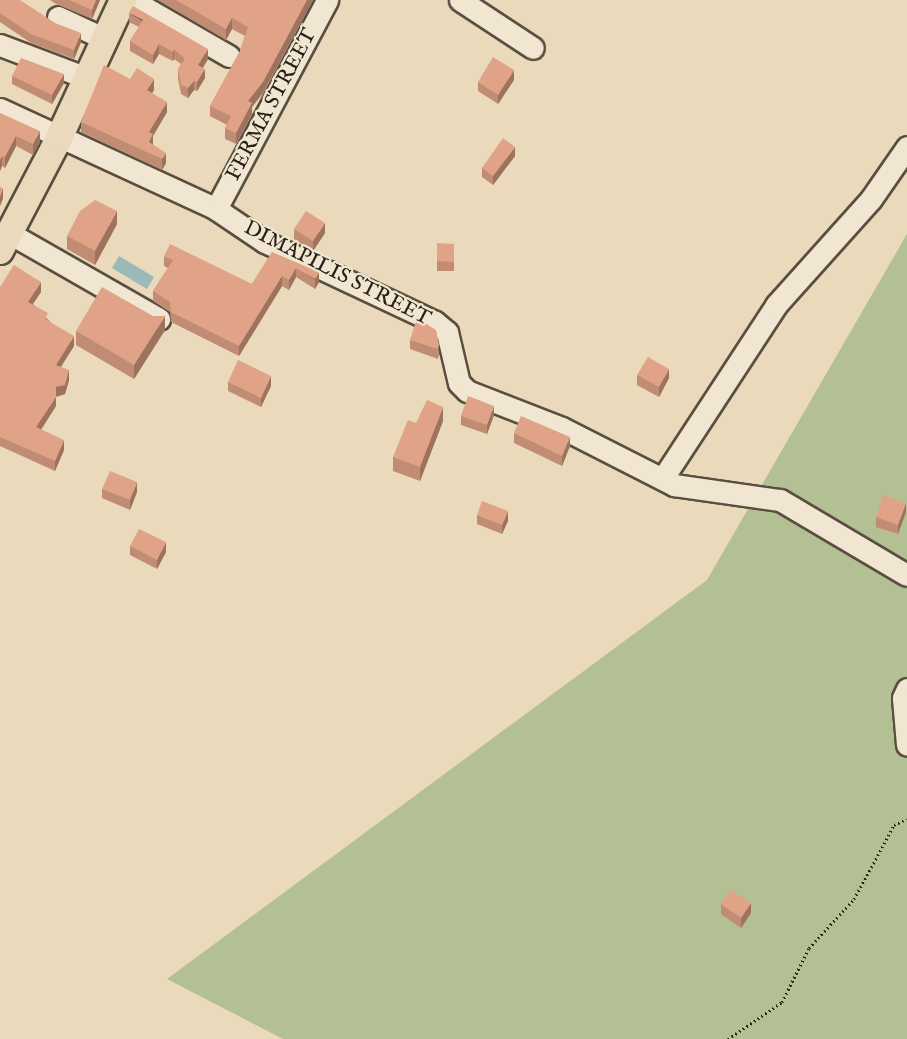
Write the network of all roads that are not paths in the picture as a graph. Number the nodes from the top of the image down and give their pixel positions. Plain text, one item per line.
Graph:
1 (123, 0) edge
2 (132, 0) edge
3 (327, 0) edge
4 (460, 0) edge
5 (58, 17) dead end
6 (105, 39) junction
7 (0, 45) edge
8 (533, 48) dead end
9 (229, 56) dead end
10 (87, 78) junction
11 (0, 109) edge
12 (59, 138) junction
13 (907, 147) edge
14 (216, 209) junction
15 (8, 236) edge
16 (55, 245) dead end
17 (159, 319) edge
18 (663, 478) junction
19 (907, 575) edge
20 (907, 689) edge
21 (907, 745) edge

1 - 6 main road
2 - 9 street
3 - 14 street, FERMA STREET
4 - 8 street
5 - 6 street
6 - 10 main road
7 - 10 street
10 - 12 main road
11 - 12 street, DIMAPILIS STREET
12 - 14 street, DIMAPILIS STREET
12 - 15 main road
13 - 18 street
14 - 18 street, DIMAPILIS STREET
15 - 16 street
15 - 17 street
18 - 19 street, DIMAPILIS STREET
20 - 21 street

